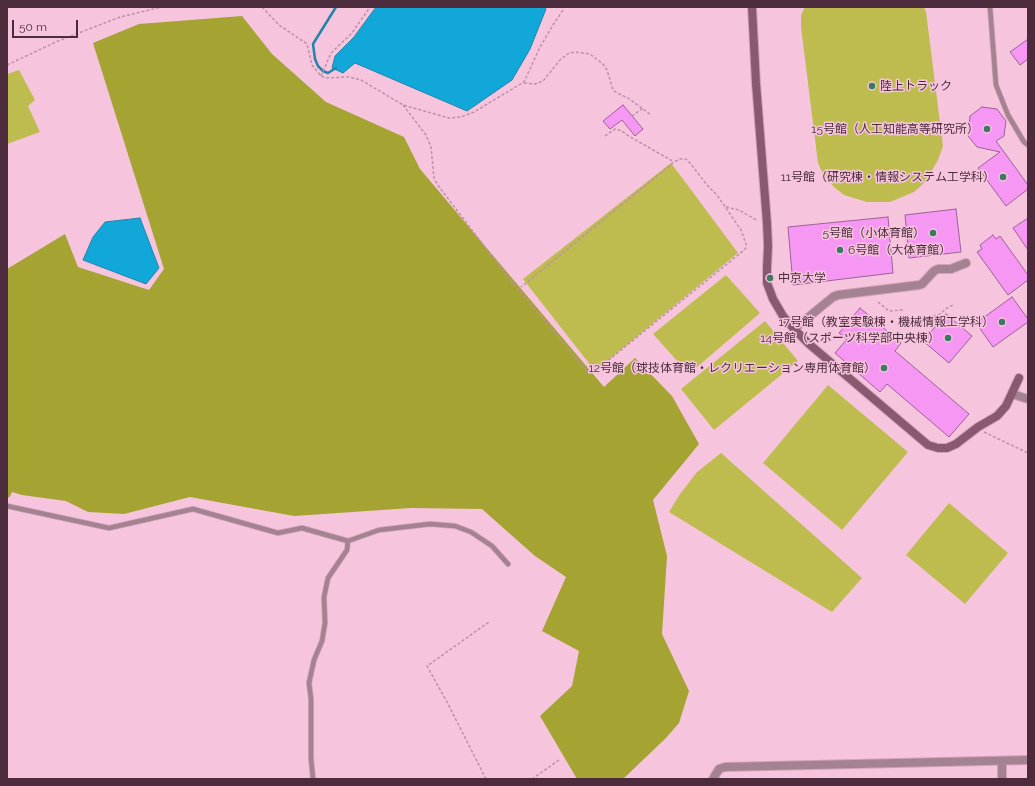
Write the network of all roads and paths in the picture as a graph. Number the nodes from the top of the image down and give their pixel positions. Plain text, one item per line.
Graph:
1 (162, 7) edge
2 (262, 7) edge
3 (370, 7) edge
4 (563, 7) edge
5 (752, 7) edge
6 (990, 7) edge
7 (7, 65) edge
8 (321, 76) junction
9 (523, 83) junction
10 (403, 105) junction
11 (643, 108) junction
12 (651, 115) dead end
13 (632, 116) dead end
14 (605, 136) dead end
15 (1028, 145) edge
16 (674, 162) junction
17 (726, 207) junction
18 (767, 223) junction
19 (966, 263) dead end
20 (521, 287) dead end
21 (878, 302) dead end
22 (953, 305) dead end
23 (904, 310) dead end
24 (924, 316) dead end
25 (933, 316) dead end
26 (928, 319) dead end
27 (794, 329) junction
28 (1019, 378) dead end
29 (1012, 394) junction
30 (1028, 399) edge
31 (978, 427) junction
32 (1028, 453) edge
33 (7, 506) edge
34 (348, 541) junction
35 (508, 564) dead end
36 (489, 622) dead end
37 (559, 760) dead end
38 (1028, 760) edge
39 (1002, 761) junction
40 (313, 779) edge
41 (486, 779) edge
42 (532, 779) edge
43 (712, 779) edge
44 (1002, 779) edge

1 - 7 path
2 - 8 path
3 - 8 path
4 - 9 path
5 - 18 street
6 - 15 lane
8 - 10 path
9 - 10 path
9 - 11 path
10 - 17 path
11 - 12 path
11 - 13 path
14 - 16 path
16 - 17 path
16 - 20 path
17 - 18 path
18 - 27 street
19 - 27 street
21 - 23 path
22 - 25 path
24 - 26 path
27 - 31 street
28 - 29 street
29 - 30 street
29 - 31 street
31 - 32 path
33 - 34 lane
34 - 35 lane
34 - 40 lane
36 - 41 path
37 - 42 path
38 - 39 street
39 - 43 street
39 - 44 street

